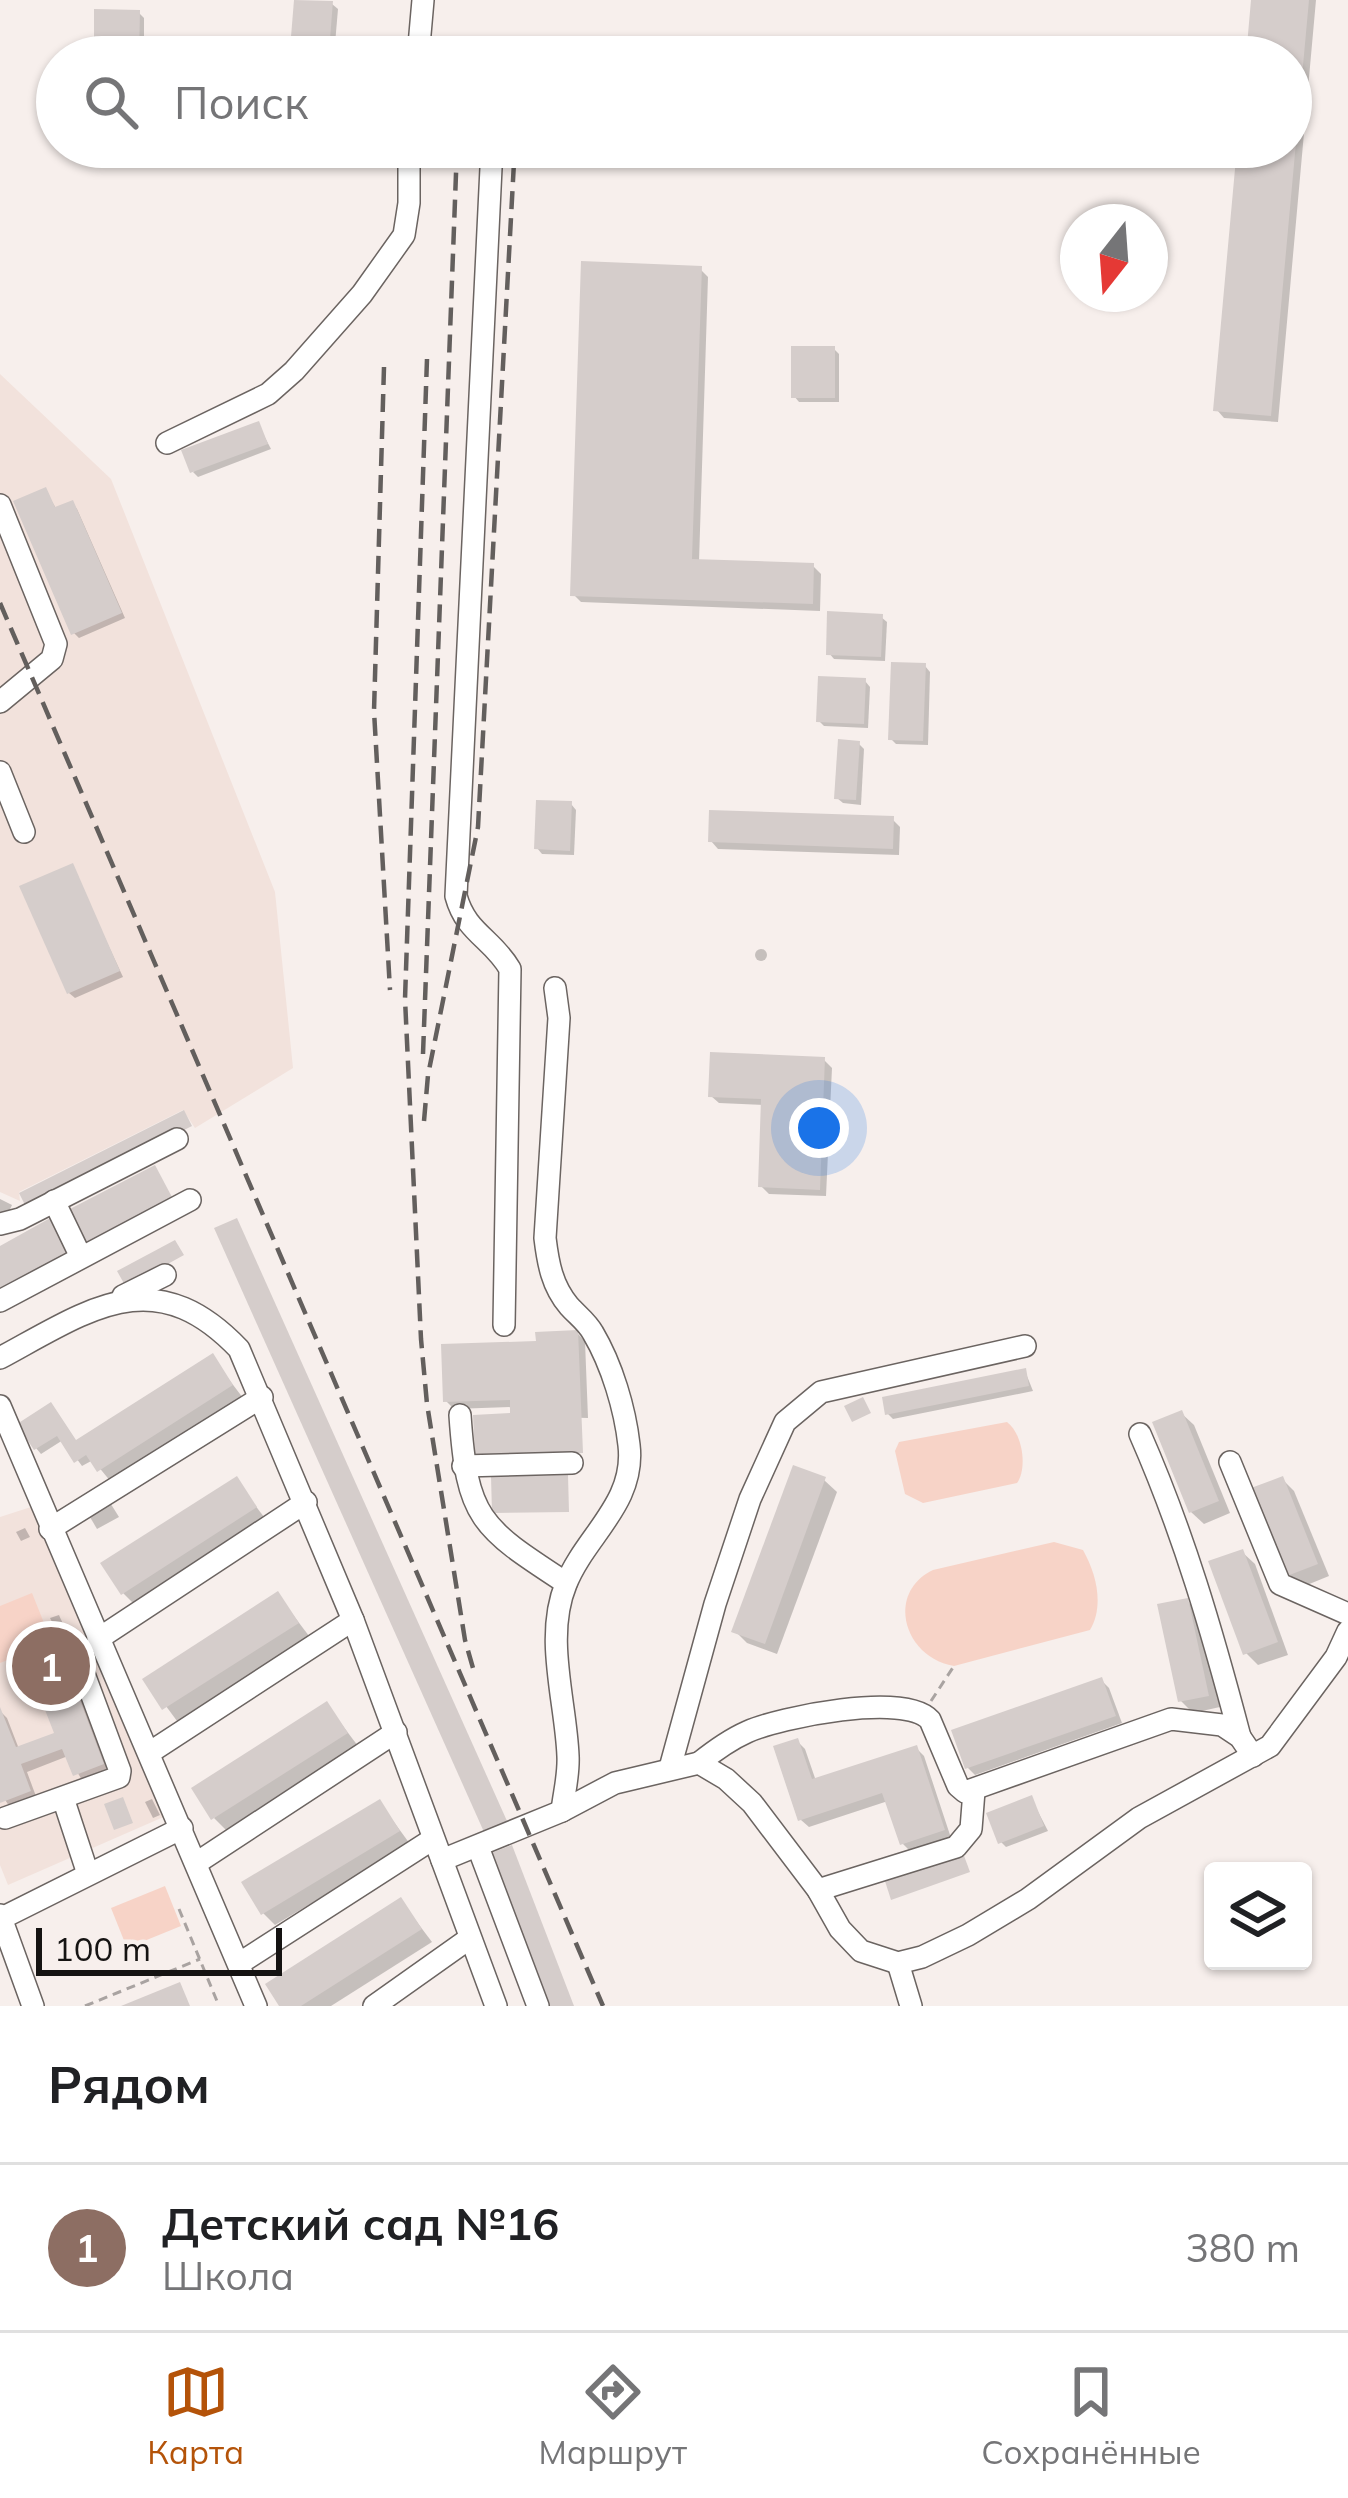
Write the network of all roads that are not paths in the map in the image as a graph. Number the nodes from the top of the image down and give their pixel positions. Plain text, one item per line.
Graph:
1 (423, 0) edge
2 (420, 36) edge
3 (409, 168) edge
4 (491, 168) edge
5 (167, 443) dead end
6 (0, 506) edge
7 (0, 702) edge
8 (0, 772) edge
9 (24, 832) dead end
10 (556, 988) dead end
11 (177, 1139) dead end
12 (190, 1200) dead end
13 (54, 1201) junction
14 (0, 1225) edge
15 (80, 1255) junction
16 (165, 1275) dead end
17 (115, 1300) junction
18 (0, 1301) edge
19 (504, 1325) dead end
20 (1025, 1346) dead end
21 (0, 1358) edge
22 (262, 1396) junction
23 (0, 1406) edge
24 (460, 1415) dead end
25 (1140, 1434) dead end
26 (1230, 1462) dead end
27 (572, 1463) dead end
28 (463, 1466) junction
29 (306, 1502) junction
30 (50, 1528) junction
31 (566, 1583) junction
32 (1348, 1614) edge
33 (352, 1620) junction
34 (1348, 1631) edge
35 (98, 1639) junction
36 (84, 1674) dead end
37 (396, 1732) junction
38 (1247, 1746) junction
39 (149, 1753) junction
40 (699, 1763) junction
41 (670, 1768) junction
42 (974, 1791) junction
43 (63, 1798) junction
44 (562, 1811) junction
45 (5, 1818) dead end
46 (182, 1828) junction
47 (478, 1847) junction
48 (437, 1850) junction
49 (197, 1862) junction
50 (88, 1874) junction
51 (818, 1890) junction
52 (0, 1918) edge
53 (470, 1938) junction
54 (240, 1963) junction
55 (898, 1963) junction
56 (33, 2006) edge
57 (256, 2006) edge
58 (374, 2006) edge
59 (496, 2006) edge
60 (538, 2006) edge
61 (911, 2006) edge

1 - 2 street
3 - 5 street
4 - 19 street
6 - 7 street
8 - 9 street
10 - 31 street
11 - 13 street
12 - 15 street
13 - 14 street
13 - 15 street
15 - 18 street
16 - 17 street
17 - 21 street
17 - 22 street
20 - 41 street
22 - 29 street
22 - 30 street
23 - 30 street
24 - 28 street
25 - 38 street
26 - 32 street
27 - 28 street
28 - 31 street
29 - 33 street
29 - 35 street
30 - 35 street
31 - 44 street
33 - 37 street
33 - 39 street
34 - 38 street
35 - 39 street
36 - 43 street
37 - 48 street
37 - 49 street
38 - 42 street
38 - 55 street
39 - 46 street
40 - 41 street
40 - 42 street
40 - 51 street
41 - 44 street
42 - 51 street
43 - 45 street
43 - 50 street
44 - 47 street
46 - 49 street
46 - 50 street
47 - 48 street
47 - 60 street
48 - 53 street
48 - 54 street
49 - 54 street
50 - 52 street
51 - 55 street
52 - 56 street
53 - 58 street
53 - 59 street
54 - 57 street
55 - 61 street

